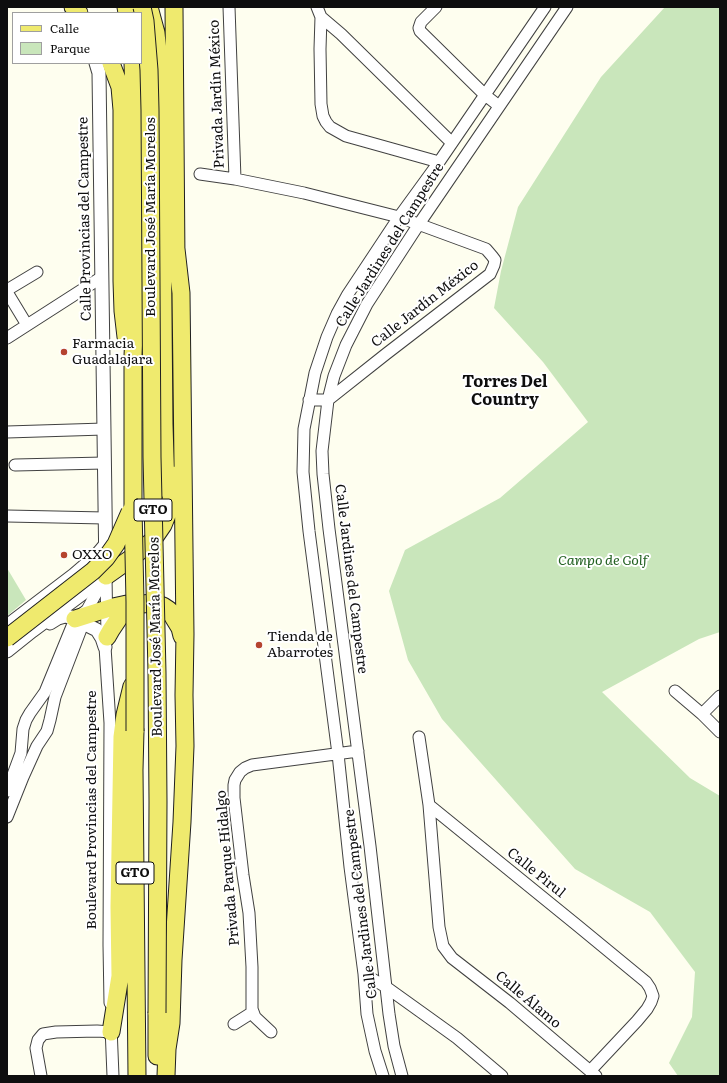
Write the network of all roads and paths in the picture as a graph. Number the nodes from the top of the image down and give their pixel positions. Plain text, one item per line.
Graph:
1 (142, 7) edge
2 (149, 7) edge
3 (174, 7) edge
4 (229, 7) edge
5 (436, 7) edge
6 (545, 7) edge
7 (567, 7) edge
8 (319, 12) edge
9 (96, 64) edge
10 (111, 64) edge
11 (133, 64) edge
12 (485, 95) junction
13 (499, 106) junction
14 (452, 143) junction
15 (439, 162) junction
16 (200, 174) dead end
17 (235, 179) junction
18 (399, 217) junction
19 (418, 224) junction
20 (176, 249) junction
21 (37, 272) dead end
22 (102, 276) junction
23 (7, 291) edge
24 (27, 325) junction
25 (7, 338) edge
26 (133, 356) junction
27 (309, 400) junction
28 (328, 400) junction
29 (104, 429) junction
30 (7, 432) edge
31 (104, 463) junction
32 (15, 465) dead end
33 (133, 507) junction
34 (167, 515) junction
35 (7, 516) edge
36 (105, 518) junction
37 (106, 544) junction
38 (106, 576) junction
39 (142, 604) junction
40 (107, 609) junction
41 (83, 617) junction
42 (7, 626) edge
43 (32, 631) junction
44 (7, 638) edge
45 (106, 642) junction
46 (184, 650) junction
47 (7, 651) edge
48 (134, 669) junction
49 (675, 691) dead end
50 (720, 696) edge
51 (38, 703) junction
52 (52, 710) junction
53 (702, 714) junction
54 (720, 732) edge
55 (419, 737) dead end
56 (22, 741) junction
57 (38, 746) junction
58 (358, 751) junction
59 (338, 754) junction
60 (7, 791) edge
61 (428, 805) junction
62 (7, 817) edge
63 (364, 974) junction
64 (386, 987) junction
65 (253, 1012) junction
66 (234, 1024) dead end
67 (111, 1032) junction
68 (271, 1032) dead end
69 (593, 1074) edge
70 (41, 1076) edge
71 (113, 1076) edge
72 (136, 1076) edge
73 (158, 1076) edge
74 (166, 1076) edge
75 (382, 1076) edge
76 (402, 1076) edge
77 (502, 1076) edge

1 - 73 main road, Boulevard José María Morelos / GTO, bridge
2 - 34 main road
3 - 20 main road
4 - 17 street, Privada Jardín México
5 - 12 street
6 - 12 street, Calle Jardines del Campestre
7 - 13 street, Calle Jardines del Campestre
8 - 14 street
8 - 15 street
9 - 22 street, Calle Provincias del Campestre
10 - 26 main road
11 - 26 main road, Boulevard José María Morelos / GTO
12 - 13 street
12 - 14 street, Calle Jardines del Campestre
13 - 19 street, Calle Jardines del Campestre
14 - 15 street, Calle Jardines del Campestre
15 - 18 street, Calle Jardines del Campestre
16 - 17 street, Calle Jardín México
17 - 18 street, Calle Jardín México
18 - 19 street, Calle Jardín México
18 - 27 street, Calle Jardines del Campestre
19 - 28 street, Calle Jardines del Campestre
19 - 28 street, Calle Jardín México
20 - 34 main road
20 - 46 main road
21 - 23 street
22 - 24 street
22 - 29 street, Calle Provincias del Campestre
23 - 24 street
24 - 25 street
26 - 33 main road, Boulevard José María Morelos / GTO
27 - 28 street
27 - 59 street, Calle Jardines del Campestre
28 - 58 street, Calle Jardines del Campestre
29 - 30 street
29 - 31 street, Calle Provincias del Campestre
31 - 32 street
31 - 36 street, Calle Provincias del Campestre
33 - 44 main road, bridge
33 - 48 main road, Boulevard José María Morelos / GTO, bridge
34 - 38 main road
35 - 36 street
36 - 37 street, Calle Provincias del Campestre
37 - 38 street, Boulevard Provincias del Campestre
37 - 42 street
38 - 40 street, Boulevard Provincias del Campestre
38 - 41 street
38 - 43 street
39 - 40 main road
39 - 45 main road
39 - 46 main road
40 - 41 main road
40 - 45 street, Boulevard Provincias del Campestre
41 - 43 street
41 - 45 street
41 - 51 street
41 - 52 street
43 - 47 street
45 - 67 street, Boulevard Provincias del Campestre
46 - 74 main road
48 - 67 main road, bridge
48 - 72 main road, Boulevard José María Morelos / GTO, bridge
49 - 53 street
50 - 53 street
51 - 52 street
51 - 56 street
52 - 57 street
53 - 54 street
55 - 61 street
56 - 57 street
56 - 60 street
57 - 62 street
58 - 59 street, Privada Parque Hidalgo
58 - 64 street, Calle Jardines del Campestre
59 - 63 street, Calle Jardines del Campestre
59 - 65 street, Privada Parque Hidalgo
61 - 69 street, Calle Álamo
61 - 69 street, Calle Pirul
63 - 64 street
63 - 75 street, Calle Jardines del Campestre
64 - 76 street, Calle Jardines del Campestre
64 - 77 street
65 - 66 street
65 - 68 street
67 - 70 street
67 - 71 street, Boulevard Provincias del Campestre

